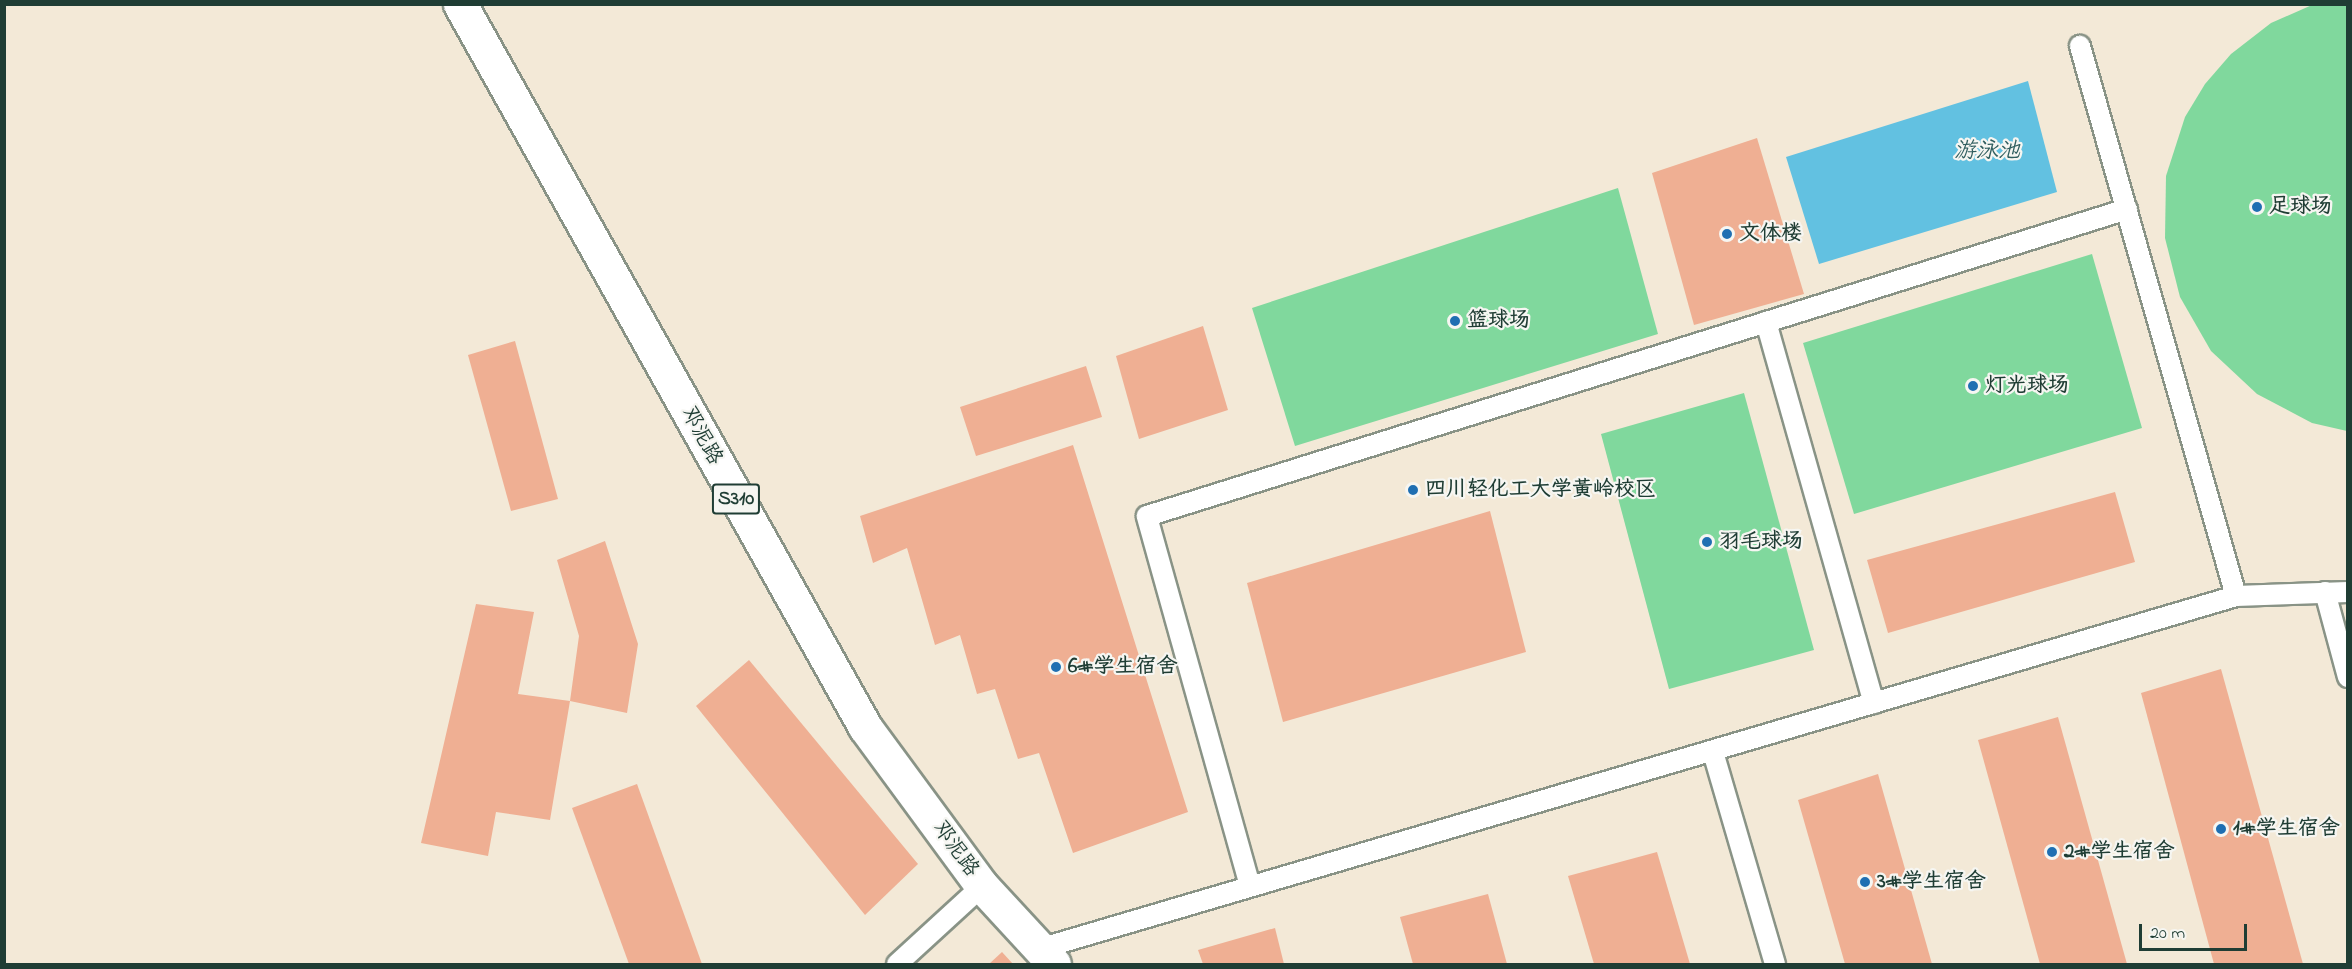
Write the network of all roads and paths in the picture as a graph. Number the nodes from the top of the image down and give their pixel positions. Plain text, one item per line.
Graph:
1 (460, 4) edge
2 (2080, 46) dead end
3 (2127, 209) junction
4 (1766, 322) junction
5 (2325, 592) junction
6 (2348, 592) edge
7 (2236, 596) junction
8 (2348, 677) edge
9 (1874, 703) junction
10 (1713, 752) junction
11 (982, 886) junction
12 (1250, 886) junction
13 (1046, 957) edge
14 (897, 964) edge
15 (1775, 964) edge

1 - 11 main road, 邓泥路 / S310
2 - 3 lane
3 - 4 lane
3 - 7 lane
4 - 9 lane
4 - 12 lane
5 - 6 lane
5 - 7 lane
5 - 8 lane
7 - 9 lane
9 - 10 lane
10 - 12 lane
10 - 15 lane
11 - 13 main road, 邓泥路 / S310
11 - 14 lane
12 - 13 lane

